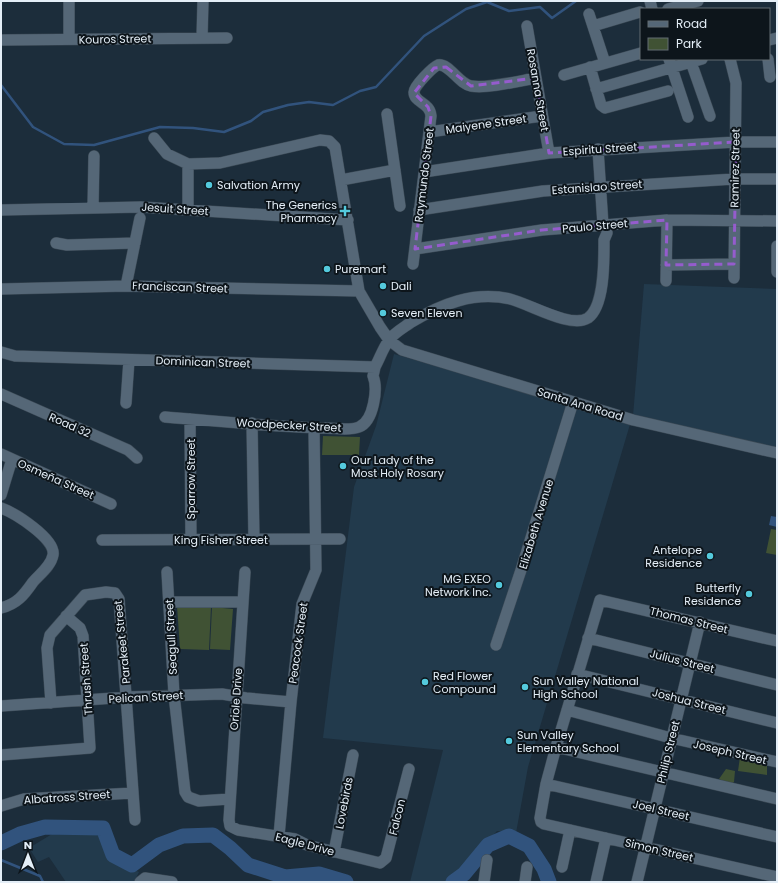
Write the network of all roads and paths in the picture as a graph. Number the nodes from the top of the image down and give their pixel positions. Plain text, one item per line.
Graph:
1 (69, 1) edge
2 (203, 1) edge
3 (698, 1) edge
4 (673, 8) edge
5 (640, 12) edge
6 (589, 14) dead end
7 (527, 26) dead end
8 (593, 26) junction
9 (202, 38) junction
10 (227, 38) dead end
11 (69, 39) junction
12 (3, 40) dead end
13 (640, 53) edge
14 (730, 60) edge
15 (768, 60) edge
16 (696, 61) edge
17 (605, 63) junction
18 (670, 63) edge
19 (590, 67) junction
20 (564, 74) dead end
21 (770, 77) dead end
22 (536, 78) junction
23 (596, 89) junction
24 (668, 91) dead end
25 (387, 114) dead end
26 (542, 116) junction
27 (710, 116) dead end
28 (688, 117) dead end
29 (429, 132) junction
30 (154, 138) dead end
31 (736, 142) junction
32 (777, 142) edge
33 (598, 149) junction
34 (549, 153) junction
35 (94, 156) dead end
36 (188, 164) junction
37 (395, 170) junction
38 (424, 172) junction
39 (734, 179) junction
40 (341, 180) junction
41 (777, 180) edge
42 (600, 187) junction
43 (400, 206) dead end
44 (92, 208) junction
45 (1, 210) edge
46 (188, 210) junction
47 (419, 210) junction
48 (140, 218) dead end
49 (348, 220) junction
50 (667, 220) junction
51 (734, 220) junction
52 (777, 221) edge
53 (602, 225) junction
54 (56, 243) dead end
55 (135, 243) junction
56 (777, 246) edge
57 (415, 249) junction
58 (413, 264) dead end
59 (734, 264) junction
60 (666, 265) junction
61 (777, 266) edge
62 (777, 272) edge
63 (734, 278) dead end
64 (666, 281) dead end
65 (126, 286) junction
66 (1, 289) edge
67 (360, 290) junction
68 (389, 340) junction
69 (1, 352) edge
70 (129, 360) junction
71 (375, 372) junction
72 (1, 394) edge
73 (573, 402) junction
74 (126, 403) dead end
75 (165, 417) dead end
76 (190, 419) junction
77 (252, 423) junction
78 (314, 428) junction
79 (777, 453) edge
80 (1, 454) edge
81 (137, 458) dead end
82 (12, 459) junction
83 (1, 495) edge
84 (111, 504) dead end
85 (1, 508) edge
86 (340, 539) dead end
87 (102, 540) dead end
88 (191, 540) junction
89 (254, 540) junction
90 (316, 540) junction
91 (167, 572) dead end
92 (245, 572) dead end
93 (169, 602) junction
94 (243, 602) junction
95 (1, 608) edge
96 (66, 616) junction
97 (700, 622) junction
98 (588, 638) junction
99 (777, 641) edge
100 (496, 645) dead end
101 (690, 663) junction
102 (577, 674) junction
103 (777, 684) edge
104 (174, 695) junction
105 (236, 696) junction
106 (128, 697) junction
107 (681, 699) junction
108 (87, 701) junction
109 (291, 702) junction
110 (51, 703) junction
111 (1, 706) edge
112 (567, 710) junction
113 (777, 722) edge
114 (671, 738) junction
115 (556, 747) junction
116 (1, 755) edge
117 (353, 755) dead end
118 (777, 762) edge
119 (409, 769) dead end
120 (663, 772) junction
121 (546, 784) junction
122 (134, 793) junction
123 (230, 799) junction
124 (777, 799) edge
125 (1, 806) edge
126 (654, 808) junction
127 (135, 820) dead end
128 (230, 826) joint
129 (570, 830) junction
130 (279, 836) junction
131 (777, 837) edge
132 (606, 838) junction
133 (645, 847) junction
134 (334, 852) junction
135 (487, 860) dead end
136 (380, 862) joint
137 (528, 867) dead end
138 (562, 867) dead end
139 (777, 878) edge
140 (141, 880) edge
141 (172, 882) edge
142 (484, 882) edge
143 (525, 882) edge
144 (596, 882) edge
145 (637, 882) edge

1 - 11 street
2 - 9 street
3 - 4 street
5 - 8 street
6 - 8 street
7 - 22 street, Rosanna Street
8 - 17 street
9 - 10 street, Kouros Street
9 - 11 street, Kouros Street
11 - 12 street, Kouros Street
13 - 17 street
14 - 31 street, Ramirez Street
15 - 21 street
16 - 18 street
16 - 27 street
17 - 19 street
18 - 23 street
18 - 28 street
19 - 20 street
19 - 23 street
22 - 26 street, Rosanna Street
22 - 29 street, Raymundo Street
23 - 24 street
25 - 37 street
26 - 29 street, Maiyene Street
26 - 34 street, Rosanna Street
29 - 38 street, Raymundo Street
30 - 36 street
31 - 32 street, Espiritu Street
31 - 33 street, Espiritu Street
31 - 39 street, Ramirez Street
33 - 34 street, Espiritu Street
33 - 42 street
34 - 38 street, Espiritu Street
35 - 44 street
36 - 40 street
36 - 46 street
37 - 40 street
37 - 43 street
38 - 47 street, Raymundo Street
39 - 41 street, Estanislao Street
39 - 42 street, Estanislao Street
39 - 51 street, Ramirez Street
40 - 49 street
42 - 47 street, Estanislao Street
42 - 53 street
44 - 45 street, Jesuit Street
44 - 46 street, Jesuit Street
46 - 49 street, Jesuit Street
47 - 57 street, Raymundo Street
48 - 55 street
49 - 67 street
50 - 51 street, Paulo Street
50 - 53 street, Paulo Street
50 - 60 street
51 - 52 street, Paulo Street
51 - 59 street, Ramirez Street
53 - 57 street, Paulo Street
53 - 68 street
54 - 55 street
55 - 65 street
56 - 61 street
57 - 58 street, Raymundo Street
59 - 60 street
59 - 63 street, Ramirez Street
60 - 64 street
61 - 62 street
65 - 66 street, Franciscan Street
65 - 67 street, Franciscan Street
67 - 68 street
68 - 71 street
68 - 73 street, Santa Ana Road
69 - 70 street, Dominican Street
70 - 71 street, Dominican Street
70 - 74 street
71 - 78 street, Woodpecker Street
72 - 81 street, Road 32
73 - 79 street, Santa Ana Road
73 - 100 street, Elizabeth Avenue
75 - 76 street, Woodpecker Street
76 - 77 street, Woodpecker Street
76 - 88 street, Sparrow Street
77 - 78 street, Woodpecker Street
77 - 89 street
78 - 90 street, Peacock Street
80 - 82 street, Osmeña Street
82 - 83 street
82 - 84 street, Osmeña Street
85 - 95 street
86 - 90 street, King Fisher Street
87 - 88 street, King Fisher Street
88 - 89 street, King Fisher Street
89 - 90 street, King Fisher Street
90 - 109 street, Peacock Street
91 - 93 street, Seagull Street
92 - 94 street, Oriole Drive
93 - 94 street
93 - 104 street, Seagull Street
94 - 105 street, Oriole Drive
96 - 106 street, Parakeet Street
96 - 108 street, Thrush Street
96 - 110 street, Parakeet Street
97 - 98 street, Thomas Street
97 - 99 street, Thomas Street
97 - 101 street, Philip Street
98 - 101 street, Julius Street
98 - 102 street
101 - 103 street, Julius Street
101 - 107 street, Philip Street
102 - 107 street, Joshua Street
102 - 112 street
104 - 105 street, Pelican Street
104 - 106 street, Pelican Street
104 - 123 street, Seagull Street
105 - 109 street, Pelican Street
105 - 123 street, Oriole Drive
106 - 108 street, Pelican Street
106 - 122 street, Parakeet Street
107 - 113 street, Joshua Street
107 - 114 street, Philip Street
108 - 110 street, Pelican Street
108 - 116 street, Thrush Street
109 - 130 street, Peacock Street
110 - 111 street, Pelican Street
112 - 114 street, Joseph Street
112 - 115 street
114 - 118 street, Joseph Street
114 - 120 street, Philip Street
115 - 120 street
115 - 121 street
117 - 134 street, Lovebirds
119 - 136 street, Falcon
120 - 124 street
120 - 126 street, Philip Street
121 - 126 street, Joel Street
121 - 129 street, Simon Street
122 - 125 street, Albatross Street
122 - 127 street, Parakeet Street
123 - 128 street, Oriole Drive
126 - 131 street, Joel Street
126 - 133 street, Philip Street
128 - 130 street, Eagle Drive
129 - 132 street, Simon Street
129 - 138 street
130 - 134 street, Eagle Drive
132 - 133 street, Simon Street
132 - 144 street
133 - 139 street, Simon Street
133 - 145 street, Philip Street
134 - 136 street, Eagle Drive
135 - 142 street
137 - 143 street
140 - 141 street

